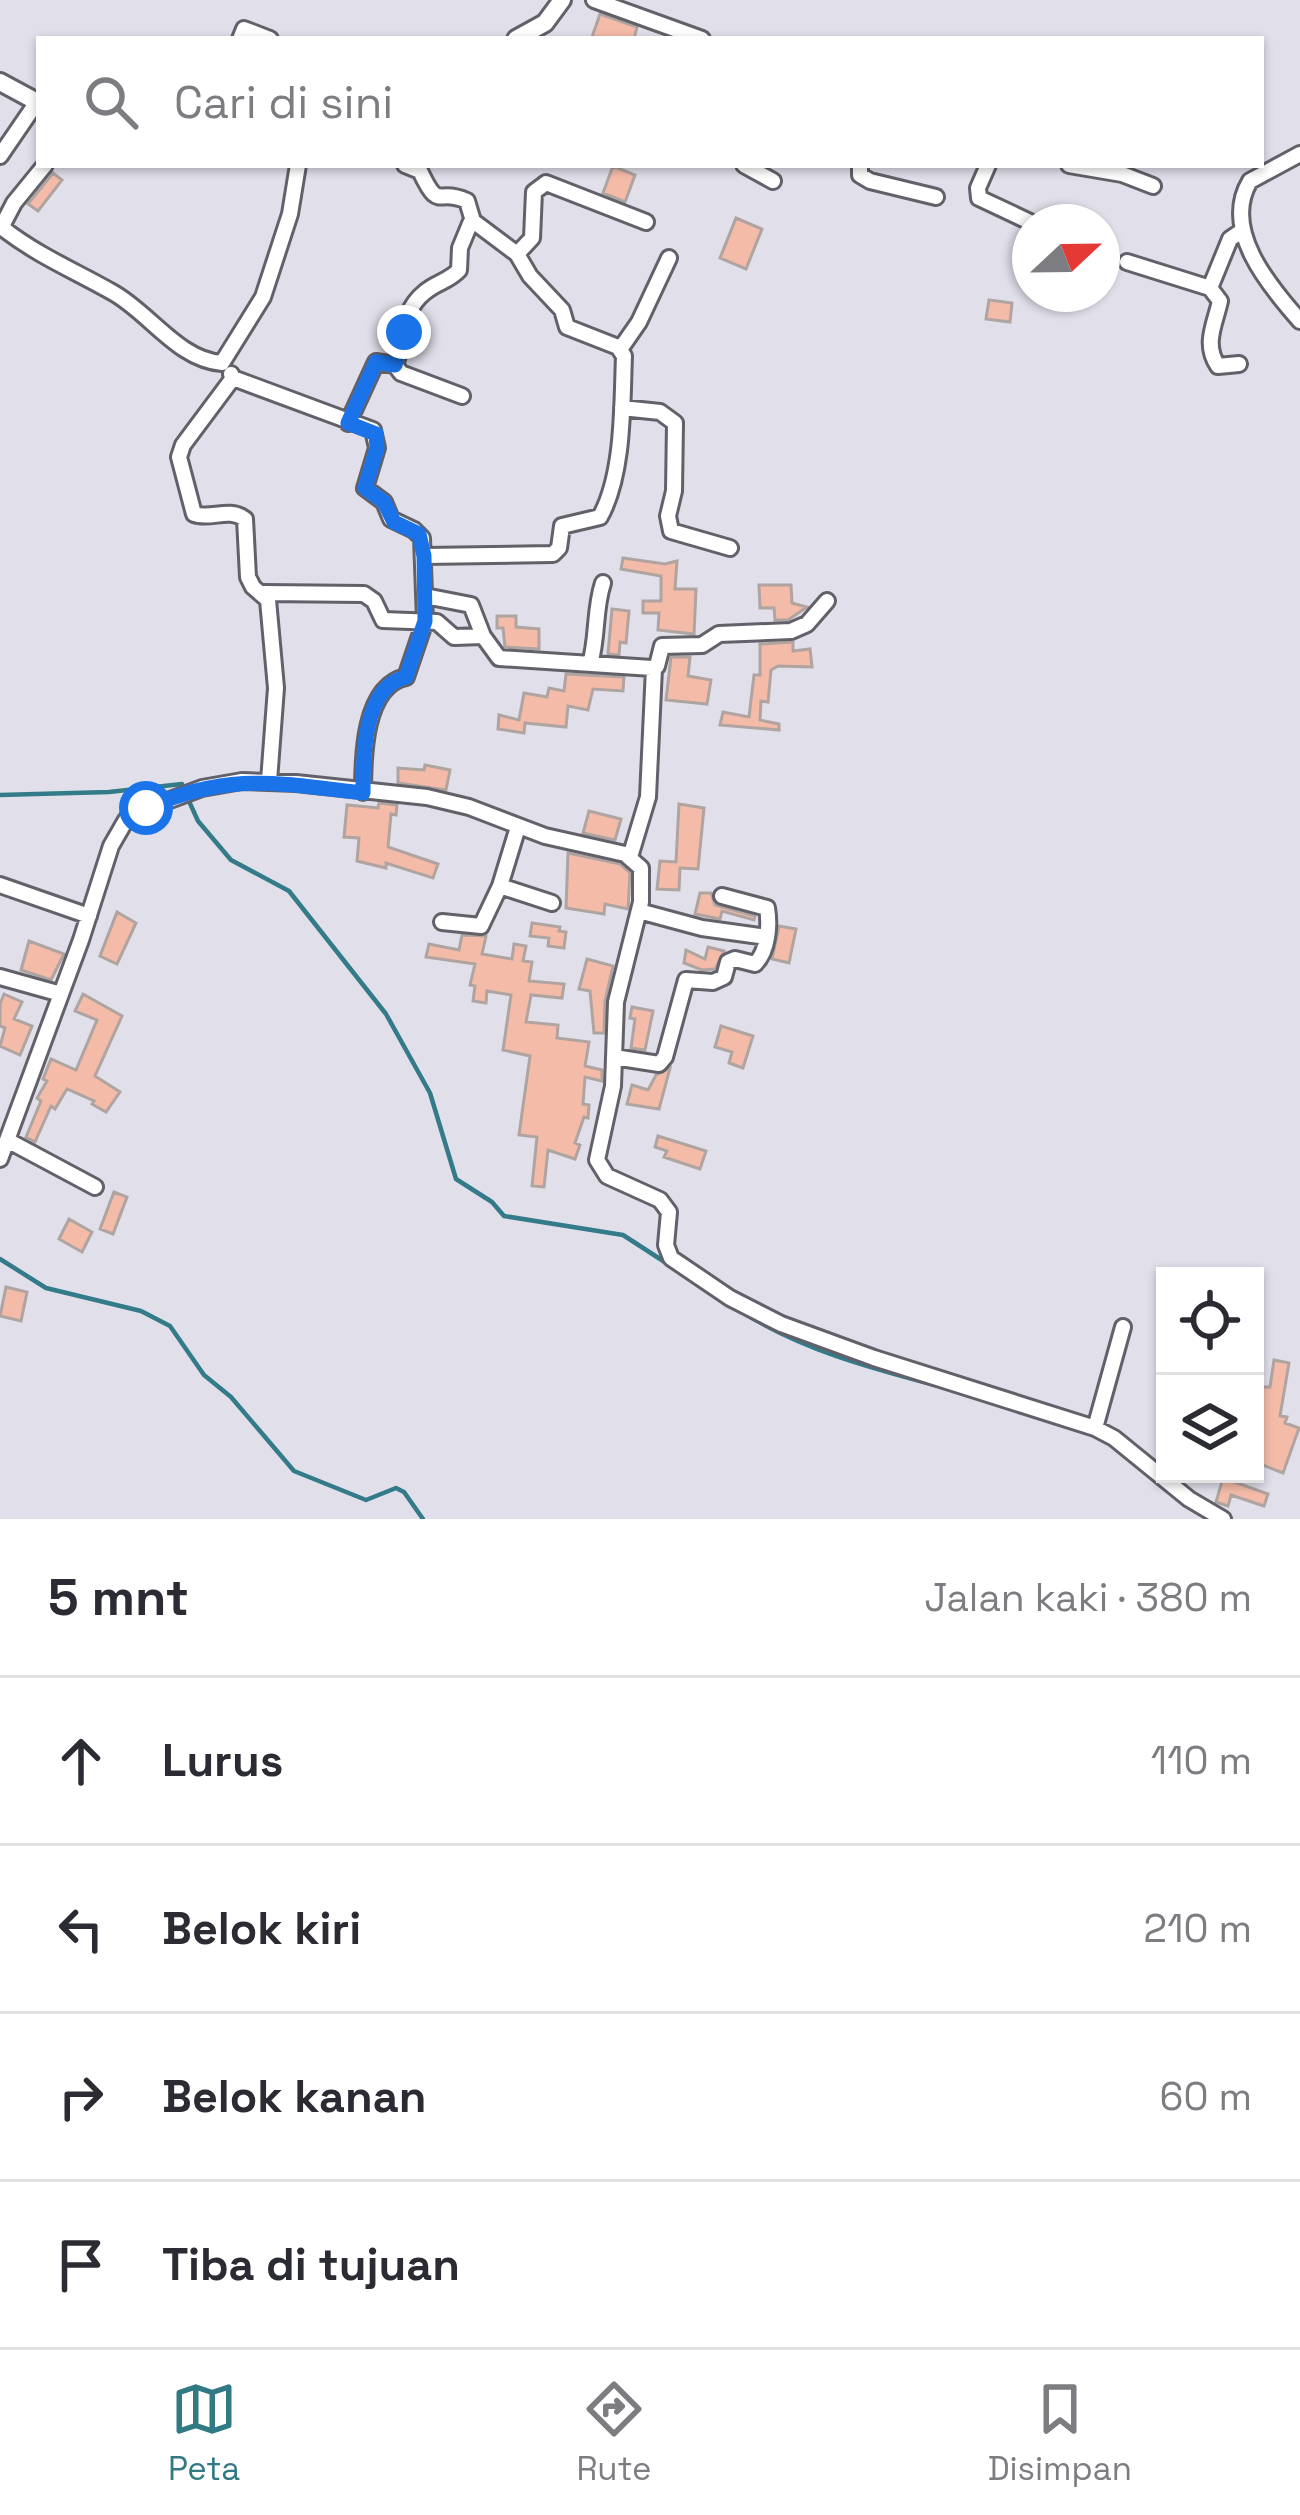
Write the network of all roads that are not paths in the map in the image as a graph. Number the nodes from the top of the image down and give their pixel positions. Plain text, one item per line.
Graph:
1 (562, 0) edge
2 (594, 0) edge
3 (521, 36) edge
4 (694, 36) edge
5 (0, 82) edge
6 (36, 101) edge
7 (36, 105) edge
8 (1300, 154) edge
9 (0, 156) edge
10 (43, 168) edge
11 (298, 168) edge
12 (412, 168) edge
13 (750, 168) edge
14 (860, 168) edge
15 (987, 168) edge
16 (1087, 168) edge
17 (773, 181) dead end
18 (1153, 186) dead end
19 (936, 197) dead end
20 (1012, 214) edge
21 (472, 219) junction
22 (646, 222) dead end
23 (1243, 230) junction
24 (517, 254) junction
25 (669, 258) dead end
26 (1127, 262) dead end
27 (1210, 288) junction
28 (1300, 321) edge
29 (621, 348) junction
30 (222, 363) junction
31 (1239, 364) dead end
32 (395, 365) junction
33 (233, 378) junction
34 (462, 396) dead end
35 (622, 408) junction
36 (348, 423) junction
37 (730, 548) dead end
38 (424, 556) junction
39 (603, 583) dead end
40 (264, 593) junction
41 (424, 596) junction
42 (827, 601) dead end
43 (425, 621) junction
44 (483, 636) junction
45 (590, 664) junction
46 (654, 668) junction
47 (269, 781) junction
48 (363, 793) junction
49 (518, 827) junction
50 (630, 857) junction
51 (0, 885) edge
52 (500, 886) junction
53 (722, 896) dead end
54 (552, 903) dead end
55 (639, 910) junction
56 (89, 916) junction
57 (442, 922) dead end
58 (767, 937) junction
59 (0, 977) edge
60 (61, 994) junction
61 (614, 1057) junction
62 (7, 1140) junction
63 (0, 1159) edge
64 (95, 1187) dead end
65 (1123, 1328) dead end
66 (1096, 1429) junction
67 (1195, 1503) junction
68 (1188, 1519) edge
69 (1223, 1519) edge

1 - 3 street
2 - 4 street
5 - 6 street
7 - 9 street
8 - 23 street
10 - 30 street
11 - 30 street
12 - 21 street
13 - 17 street
14 - 19 street
15 - 20 street
16 - 18 street
21 - 24 street
21 - 32 street
22 - 24 street
23 - 27 street
23 - 28 street
24 - 29 street
25 - 29 street
26 - 27 street
27 - 31 street
29 - 35 street
30 - 33 street
32 - 34 street
32 - 36 street
33 - 36 street
33 - 40 street
35 - 37 street
35 - 38 street
36 - 38 street
38 - 41 street
39 - 45 street
40 - 43 street
40 - 47 street
41 - 43 street
41 - 44 street
42 - 46 street
43 - 44 street
43 - 48 street
44 - 45 street
45 - 46 street
46 - 50 street
47 - 48 street
47 - 56 street
48 - 49 street
49 - 50 street
49 - 52 street
50 - 55 street
51 - 56 street
52 - 54 street
52 - 57 street
53 - 58 street
55 - 58 street
55 - 61 street
56 - 60 street
58 - 61 street
59 - 60 street
60 - 62 street
61 - 66 street
62 - 63 street
62 - 64 street
65 - 66 street
66 - 67 street
67 - 68 street
67 - 69 street

